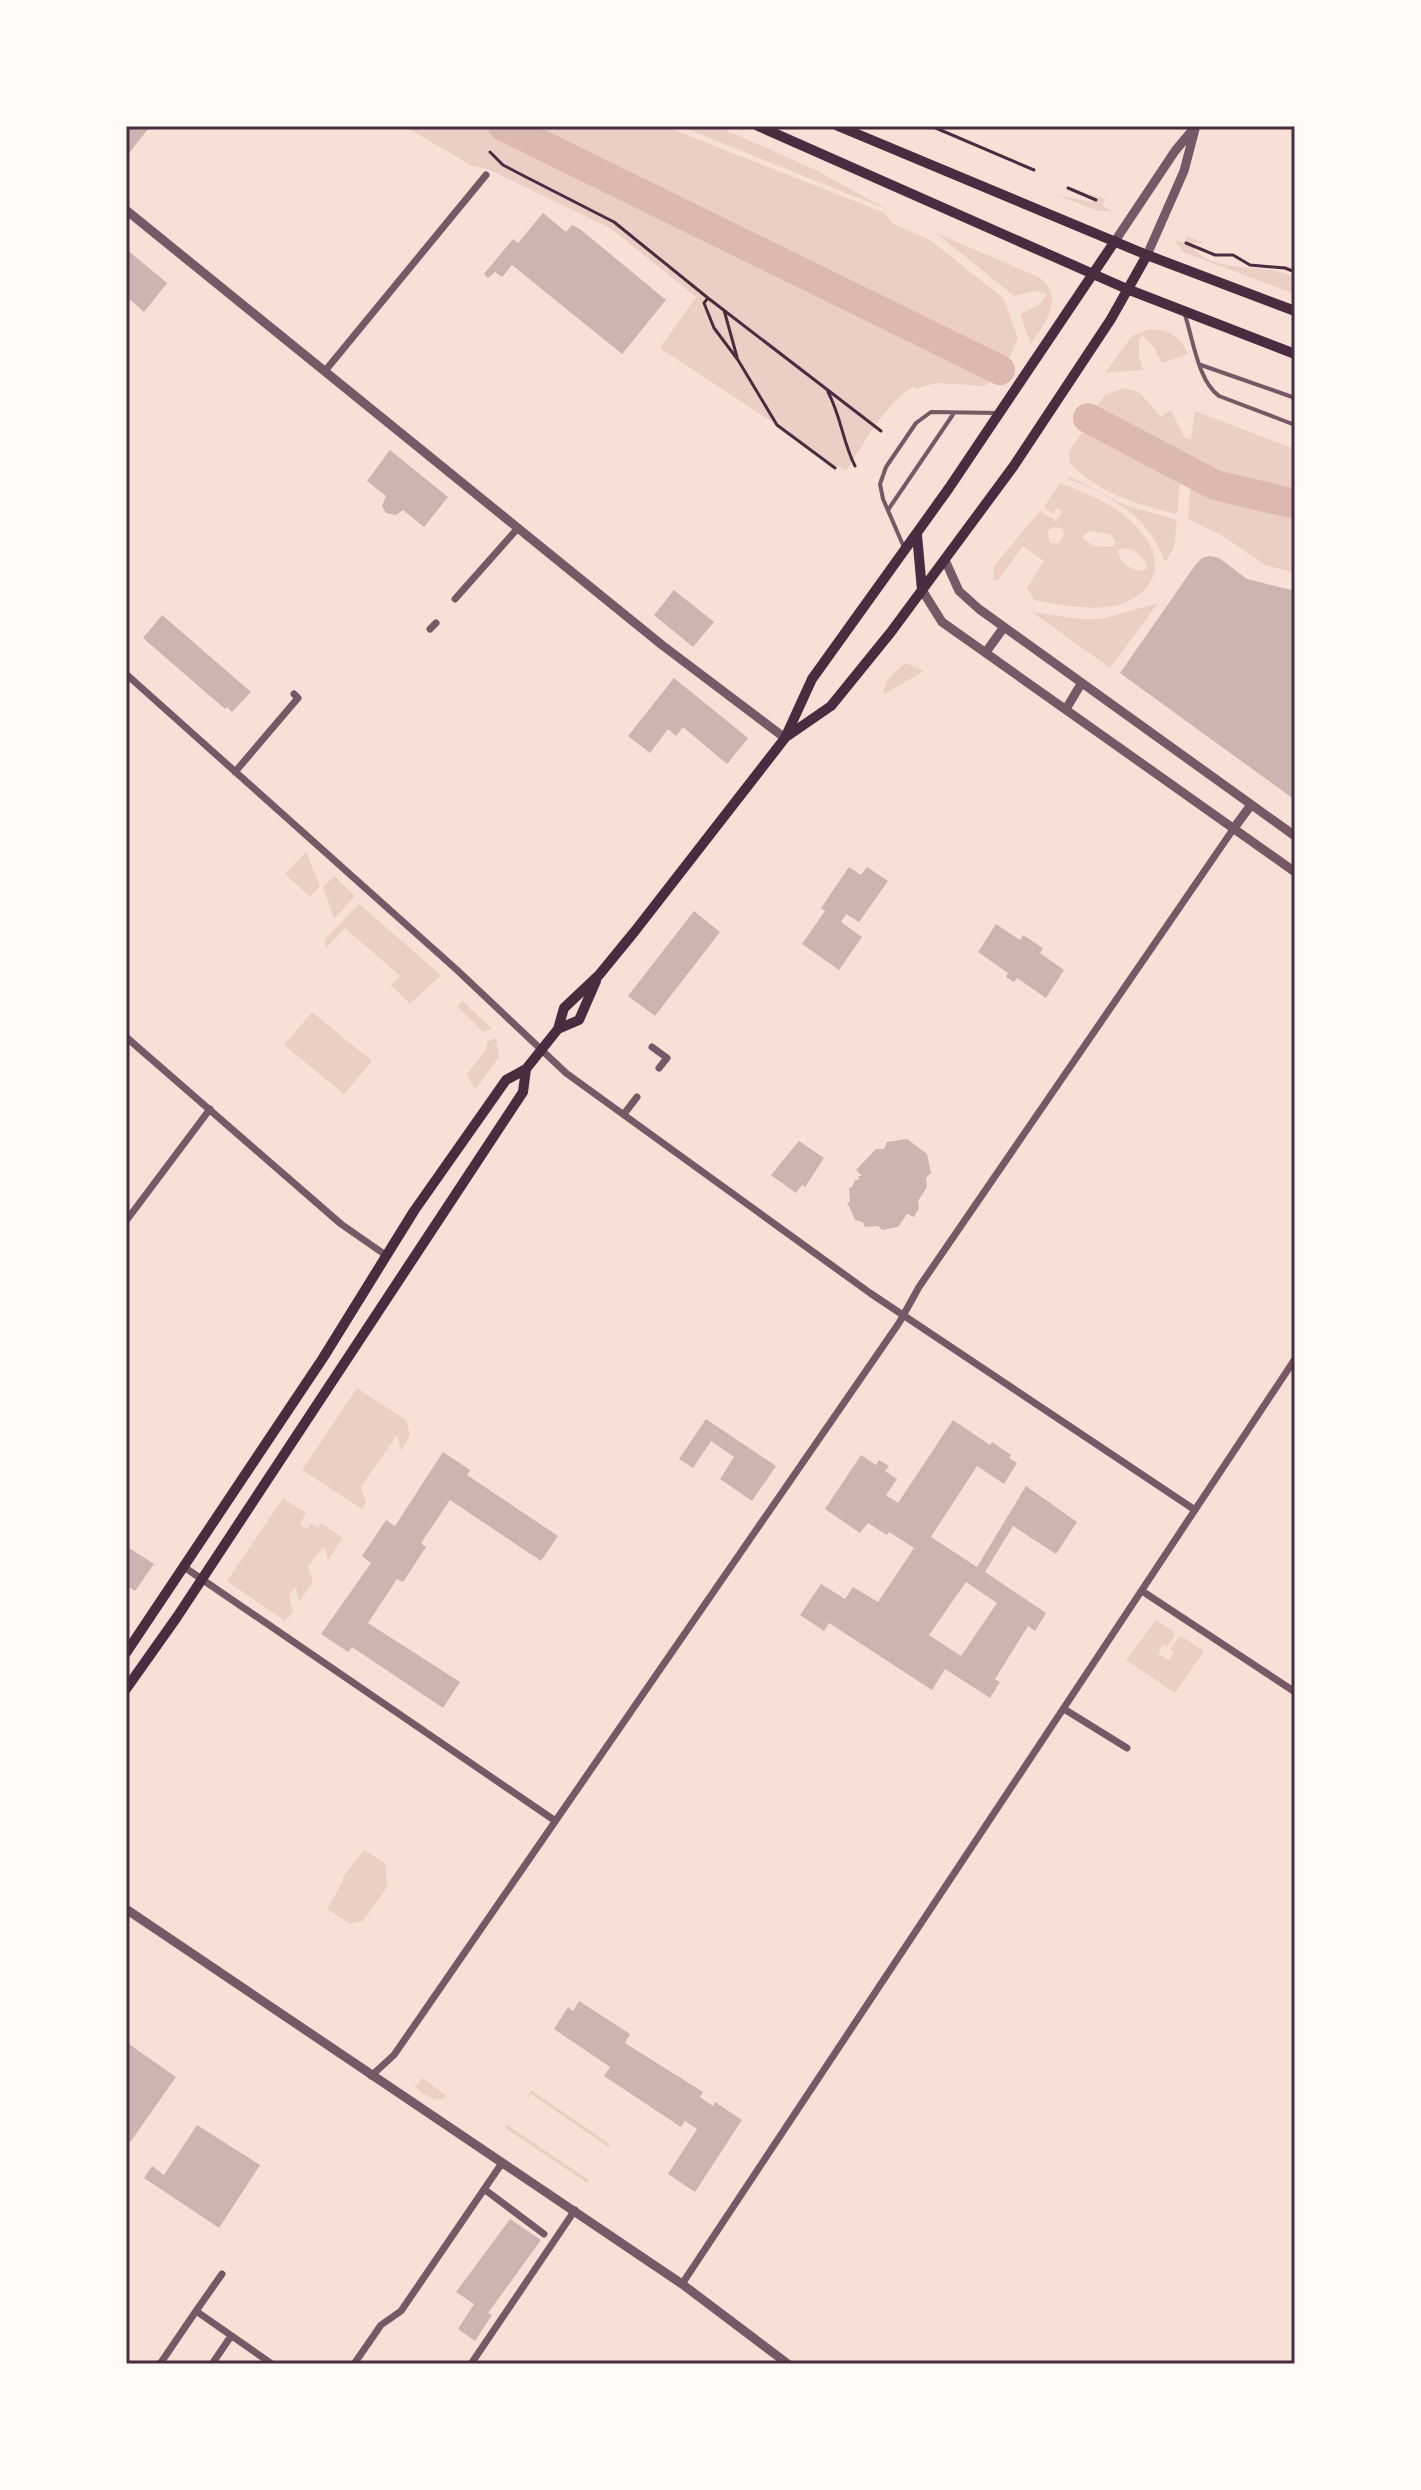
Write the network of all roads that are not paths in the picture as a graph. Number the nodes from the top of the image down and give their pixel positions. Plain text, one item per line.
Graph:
1 (758, 126) edge
2 (838, 126) edge
3 (1196, 127) edge
4 (486, 175) dead end
5 (126, 210) edge
6 (1115, 241) junction
7 (1147, 255) junction
8 (1094, 273) junction
9 (1127, 289) junction
10 (1295, 311) edge
11 (1184, 312) junction
12 (1295, 354) edge
13 (1201, 365) junction
14 (325, 371) junction
15 (1295, 398) edge
16 (954, 413) junction
17 (1000, 413) junction
18 (1295, 425) edge
19 (888, 510) junction
20 (518, 528) junction
21 (917, 535) junction
22 (905, 550) junction
23 (945, 560) junction
24 (922, 590) junction
25 (455, 599) dead end
26 (1004, 627) junction
27 (986, 652) junction
28 (126, 674) edge
29 (1081, 684) junction
30 (294, 694) dead end
31 (1066, 709) junction
32 (785, 738) junction
33 (235, 772) junction
34 (1251, 805) junction
35 (1234, 828) junction
36 (1295, 836) edge
37 (1295, 872) edge
38 (599, 975) junction
39 (558, 1029) junction
40 (126, 1037) edge
41 (652, 1047) dead end
42 (541, 1051) junction
43 (659, 1068) dead end
44 (526, 1069) junction
45 (637, 1097) dead end
46 (210, 1109) junction
47 (624, 1114) junction
48 (126, 1221) edge
49 (387, 1256) junction
50 (904, 1316) junction
51 (323, 1358) junction
52 (1295, 1359) edge
53 (339, 1369) junction
54 (1195, 1510) junction
55 (184, 1567) junction
56 (201, 1580) junction
57 (1142, 1591) junction
58 (126, 1653) edge
59 (126, 1689) edge
60 (1295, 1692) edge
61 (1064, 1709) junction
62 (1127, 1748) dead end
63 (554, 1820) junction
64 (126, 1909) edge
65 (371, 2076) junction
66 (502, 2163) junction
67 (484, 2189) junction
68 (575, 2210) junction
69 (544, 2234) dead end
70 (222, 2274) dead end
71 (682, 2284) junction
72 (196, 2311) junction
73 (231, 2336) junction
74 (784, 2362) edge
75 (160, 2364) edge
76 (212, 2364) edge
77 (272, 2364) edge
78 (354, 2364) edge
79 (471, 2364) edge

1 - 8 main road
2 - 6 main road
3 - 6 street
3 - 7 street
4 - 14 street
5 - 14 street
6 - 7 main road
6 - 8 main road
7 - 9 main road
7 - 10 main road
8 - 9 main road
8 - 17 main road
9 - 11 main road
9 - 23 main road
11 - 12 main road
11 - 13 lane
13 - 15 lane
13 - 18 lane
14 - 20 street
16 - 17 lane
16 - 19 lane
16 - 19 lane
17 - 21 main road
19 - 22 lane
20 - 25 street
20 - 32 street
21 - 22 main road
21 - 24 main road
22 - 32 main road
23 - 24 main road
23 - 26 street
24 - 27 street
24 - 32 main road
26 - 27 street
26 - 29 street
27 - 31 street
28 - 33 street
29 - 31 street
29 - 34 street
30 - 33 street
31 - 35 street
32 - 38 main road
33 - 42 street
34 - 35 street
34 - 36 street
35 - 37 street
35 - 50 street
38 - 39 main road
38 - 39 main road
39 - 42 main road
40 - 46 street
41 - 43 street
42 - 44 main road
42 - 47 street
44 - 49 main road
44 - 53 main road
45 - 47 street
46 - 48 street
46 - 49 street
47 - 50 street
49 - 51 main road
50 - 54 street
50 - 63 street
51 - 53 main road
51 - 55 main road
52 - 54 street
53 - 56 main road
54 - 57 street
55 - 56 street
55 - 58 main road
56 - 59 main road
56 - 63 street
57 - 60 street
57 - 61 street
61 - 62 street
61 - 71 street
63 - 65 street
64 - 65 street
65 - 66 street
66 - 67 street
66 - 68 street
67 - 69 street
67 - 78 street
68 - 71 street
68 - 79 street
70 - 72 street
71 - 74 street
72 - 73 street
72 - 75 street
73 - 76 street
73 - 77 street

